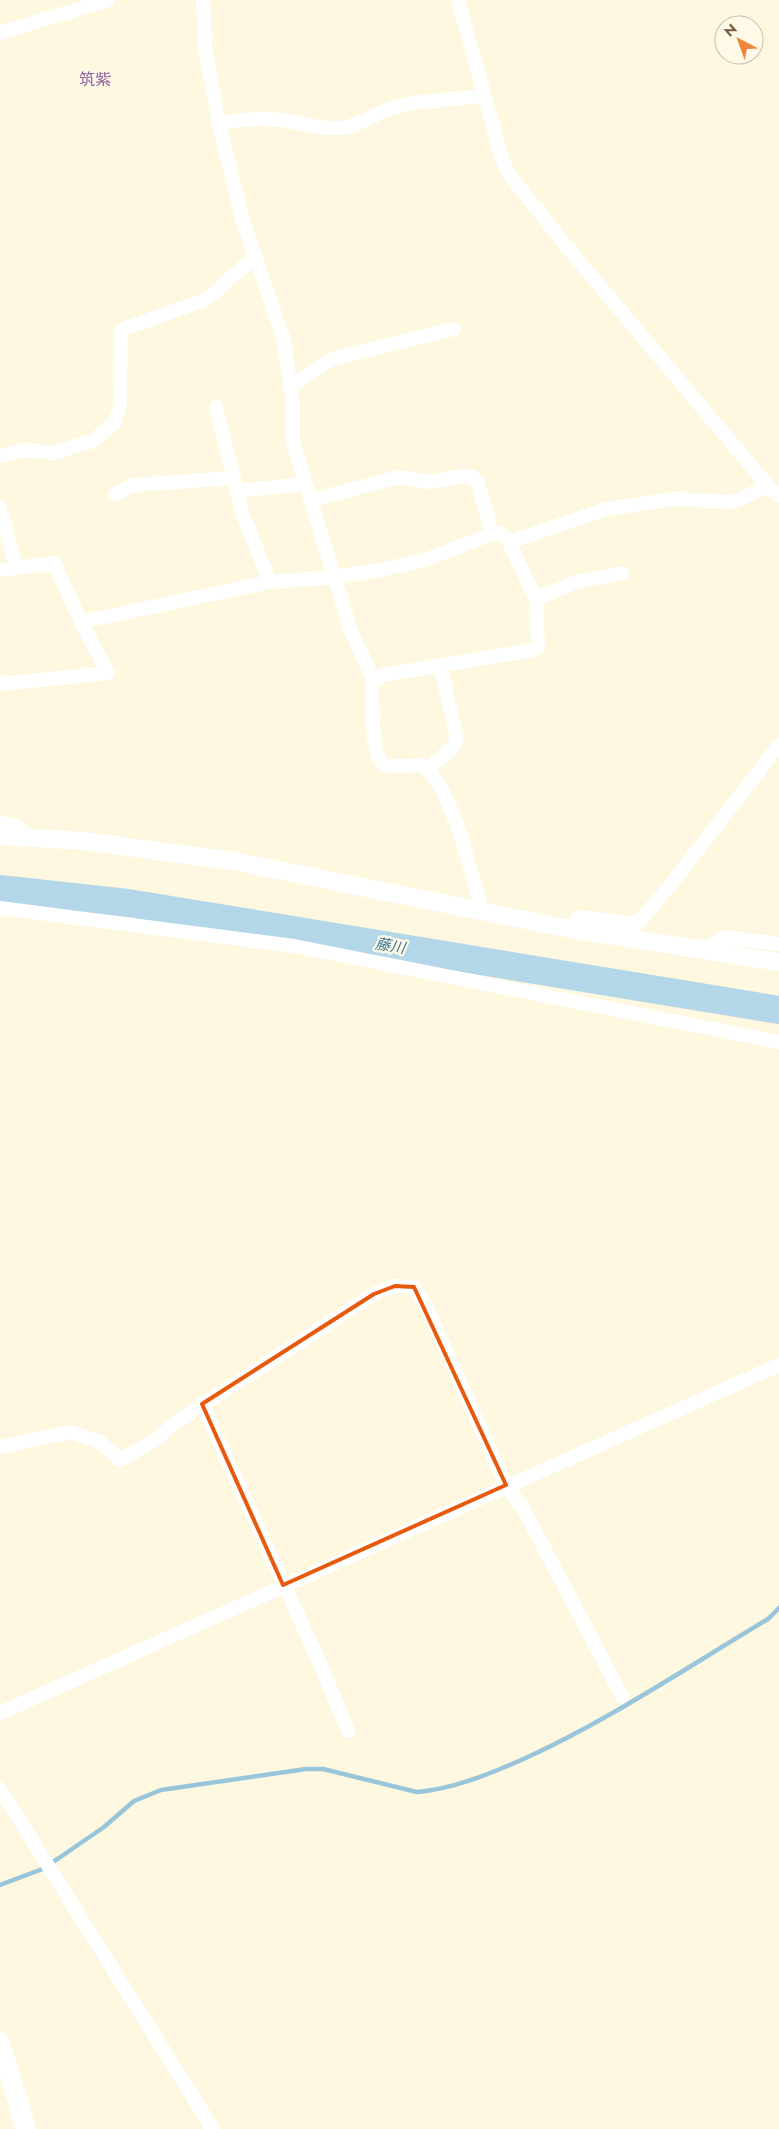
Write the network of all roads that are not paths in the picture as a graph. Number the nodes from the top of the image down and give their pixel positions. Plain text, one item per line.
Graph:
1 (108, 0) edge
2 (203, 0) edge
3 (458, 0) edge
4 (0, 32) edge
5 (485, 96) junction
6 (219, 124) junction
7 (256, 256) junction
8 (454, 329) dead end
9 (290, 386) junction
10 (216, 408) dead end
11 (0, 456) edge
12 (305, 484) junction
13 (235, 485) junction
14 (768, 486) junction
15 (115, 494) dead end
16 (779, 496) edge
17 (311, 500) junction
18 (0, 507) edge
19 (492, 534) junction
20 (509, 542) junction
21 (16, 567) junction
22 (0, 570) edge
23 (622, 573) dead end
24 (335, 577) junction
25 (270, 582) junction
26 (536, 600) junction
27 (81, 622) junction
28 (444, 664) junction
29 (374, 681) junction
30 (0, 684) edge
31 (779, 744) edge
32 (428, 769) junction
33 (0, 824) edge
34 (0, 836) edge
35 (28, 839) junction
36 (0, 908) edge
37 (479, 910) junction
38 (571, 929) junction
39 (779, 944) edge
40 (702, 950) junction
41 (779, 962) edge
42 (779, 1042) edge
43 (779, 1364) edge
44 (202, 1404) junction
45 (0, 1447) edge
46 (506, 1485) junction
47 (283, 1586) junction
48 (622, 1696) dead end
49 (0, 1713) edge
50 (348, 1731) dead end
51 (0, 1789) edge
52 (0, 2042) edge
53 (26, 2129) edge
54 (213, 2129) edge

1 - 4 street
2 - 6 street
3 - 5 street
5 - 6 street
5 - 14 street
6 - 7 street
7 - 9 street
7 - 11 street
8 - 9 street
9 - 12 street
10 - 13 street
12 - 13 street
12 - 17 street
13 - 15 street
13 - 25 street
14 - 16 street
14 - 20 street
17 - 19 street
17 - 24 street
18 - 21 street
19 - 20 street
19 - 24 street
20 - 26 street
21 - 22 street
21 - 27 street
23 - 26 street
24 - 25 street
24 - 29 street
25 - 27 street
26 - 28 street
27 - 30 street
28 - 29 street
28 - 32 street
29 - 32 street
31 - 38 street
32 - 37 street
33 - 35 street
34 - 35 street
35 - 37 street
36 - 42 street
37 - 38 street
38 - 40 street
39 - 40 street
40 - 41 street
43 - 46 street
44 - 45 street
44 - 46 street
44 - 47 street
46 - 47 street
46 - 48 street
47 - 49 street
47 - 50 street
51 - 54 street
52 - 53 main road

